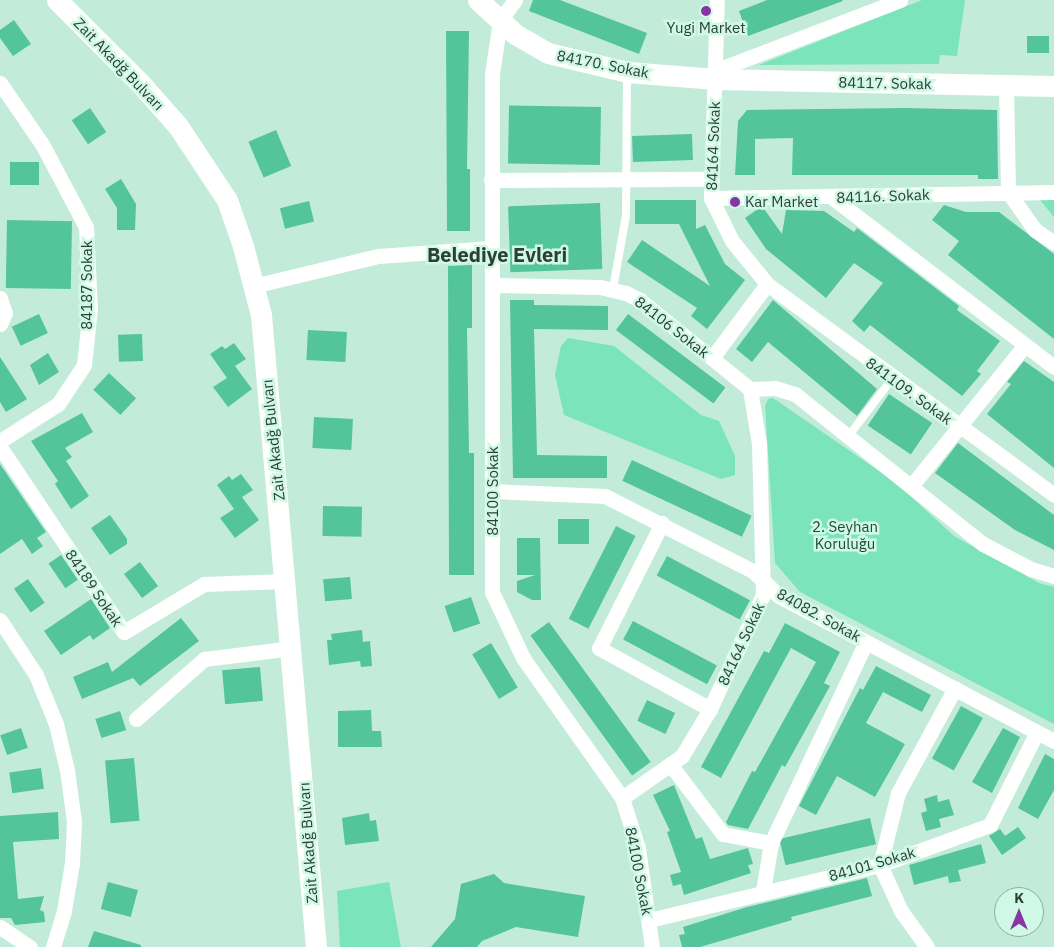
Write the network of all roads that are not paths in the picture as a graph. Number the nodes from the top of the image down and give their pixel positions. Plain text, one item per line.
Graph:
1 (57, 0) edge
2 (478, 0) edge
3 (515, 0) edge
4 (717, 0) edge
5 (900, 0) edge
6 (500, 20) junction
7 (627, 72) junction
8 (716, 74) junction
9 (0, 83) edge
10 (1006, 86) junction
11 (1054, 86) edge
12 (625, 179) junction
13 (711, 179) junction
14 (491, 180) junction
15 (1008, 192) junction
16 (1054, 192) edge
17 (711, 198) junction
18 (832, 198) junction
19 (1054, 243) edge
20 (492, 248) junction
21 (767, 284) junction
22 (493, 285) junction
23 (253, 286) junction
24 (613, 289) junction
25 (0, 298) edge
26 (0, 324) edge
27 (1025, 346) junction
28 (712, 358) junction
29 (1054, 367) edge
30 (892, 379) junction
31 (750, 389) junction
32 (960, 428) junction
33 (847, 438) junction
34 (0, 441) edge
35 (0, 447) edge
36 (912, 485) junction
37 (493, 491) junction
38 (1054, 495) edge
39 (662, 523) junction
40 (1054, 576) edge
41 (286, 581) junction
42 (764, 581) junction
43 (0, 620) edge
44 (866, 642) junction
45 (292, 648) junction
46 (955, 688) junction
47 (710, 709) junction
48 (136, 719) dead end
49 (1038, 732) junction
50 (1054, 741) edge
51 (670, 764) junction
52 (622, 798) junction
53 (771, 843) junction
54 (880, 865) junction
55 (763, 892) junction
56 (649, 920) junction
57 (0, 927) edge
58 (30, 947) edge
59 (53, 947) edge
60 (316, 947) edge
61 (652, 947) edge
62 (927, 947) edge

1 - 23 street, Zait Akadğ Bulvarı
2 - 6 street, 84170. Sokak
3 - 6 street, 84100 Sokak
4 - 8 street, 84164 Sokak
5 - 8 street
6 - 7 street, 84170. Sokak
6 - 14 street, 84100 Sokak
7 - 8 street, 84170. Sokak
7 - 12 lane
8 - 10 street, 84117. Sokak
8 - 13 street, 84164 Sokak
9 - 34 street, 84187 Sokak
10 - 11 street, 84117. Sokak
10 - 15 street
12 - 13 street
12 - 14 street
12 - 24 lane
13 - 17 street, 84164 Sokak
14 - 20 street, 84100 Sokak
15 - 16 street, 84116. Sokak
15 - 18 street, 84116. Sokak
15 - 19 street
17 - 18 street, 84116. Sokak
17 - 21 street, 84164 Sokak
18 - 27 street
20 - 22 street, 84100 Sokak
20 - 23 street
21 - 28 street
21 - 30 street, 841109. Sokak
22 - 24 street, 84106 Sokak
22 - 37 street, 84100 Sokak
23 - 41 street, Zait Akadğ Bulvarı
24 - 28 street, 84106 Sokak
25 - 26 street
27 - 29 street
27 - 32 street
28 - 31 street, 84106 Sokak
30 - 32 street, 841109. Sokak
30 - 33 lane
31 - 33 street
31 - 42 street, 84164 Sokak
32 - 36 street
32 - 38 street, 841109. Sokak
33 - 36 street
35 - 41 street, 84189 Sokak
36 - 40 street
37 - 39 street, 84082. Sokak
37 - 52 street, 84100 Sokak
39 - 42 street, 84082. Sokak
39 - 47 street
41 - 45 street, Zait Akadğ Bulvarı
42 - 44 street, 84082. Sokak
42 - 47 street, 84164 Sokak
43 - 59 street
44 - 46 street, 84082. Sokak
44 - 53 street
45 - 48 street
45 - 60 street, Zait Akadğ Bulvarı
46 - 49 street, 84082. Sokak
46 - 54 street
47 - 51 street, 84164 Sokak
49 - 50 street, 84082. Sokak
49 - 54 street, 84101 Sokak
51 - 52 street, 84164 Sokak
51 - 53 street
52 - 56 street, 84100 Sokak
53 - 55 street
54 - 55 street, 84101 Sokak
54 - 62 street
55 - 56 street, 84101 Sokak
56 - 61 street, 84100 Sokak
57 - 58 street

